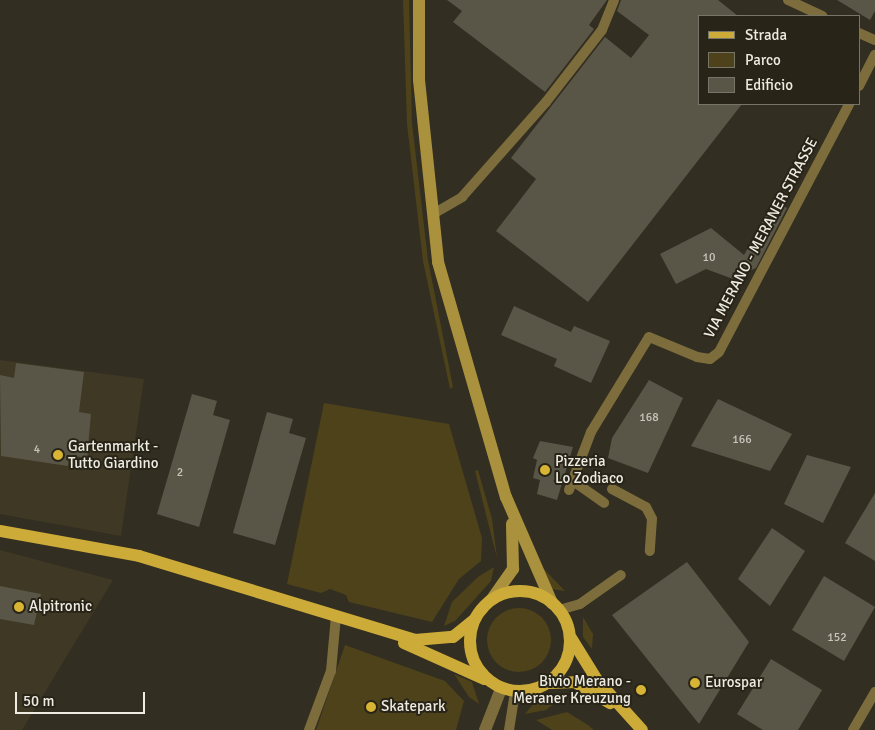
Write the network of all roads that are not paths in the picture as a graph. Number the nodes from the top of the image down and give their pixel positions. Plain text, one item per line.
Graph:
1 (419, 0) edge
2 (614, 0) edge
3 (788, 0) edge
4 (822, 15) edge
5 (860, 32) edge
6 (875, 40) edge
7 (875, 55) edge
8 (860, 84) edge
9 (849, 105) edge
10 (433, 214) junction
11 (612, 489) dead end
12 (506, 497) junction
13 (604, 503) dead end
14 (0, 531) edge
15 (650, 551) dead end
16 (621, 575) dead end
17 (492, 599) junction
18 (556, 607) junction
19 (336, 616) junction
20 (474, 620) junction
21 (378, 630) junction
22 (570, 636) junction
23 (550, 683) junction
24 (501, 689) junction
25 (515, 692) junction
26 (875, 692) edge
27 (638, 726) edge
28 (309, 730) edge
29 (485, 730) edge
30 (510, 730) edge
31 (853, 730) edge

1 - 10 main road
2 - 10 lane
3 - 4 lane
5 - 6 lane
7 - 8 lane
9 - 13 lane, VIA MERANO - MERANER STRASSE
10 - 12 main road
11 - 15 lane
12 - 17 main road
12 - 18 main road
14 - 19 main road
16 - 18 lane
17 - 18 main road
17 - 20 main road
18 - 22 main road
19 - 21 main road
19 - 28 lane
20 - 21 main road
20 - 24 main road
21 - 24 main road
22 - 23 main road
22 - 27 main road
23 - 25 main road
23 - 27 main road
24 - 25 main road
24 - 29 street
25 - 30 lane
26 - 31 lane

